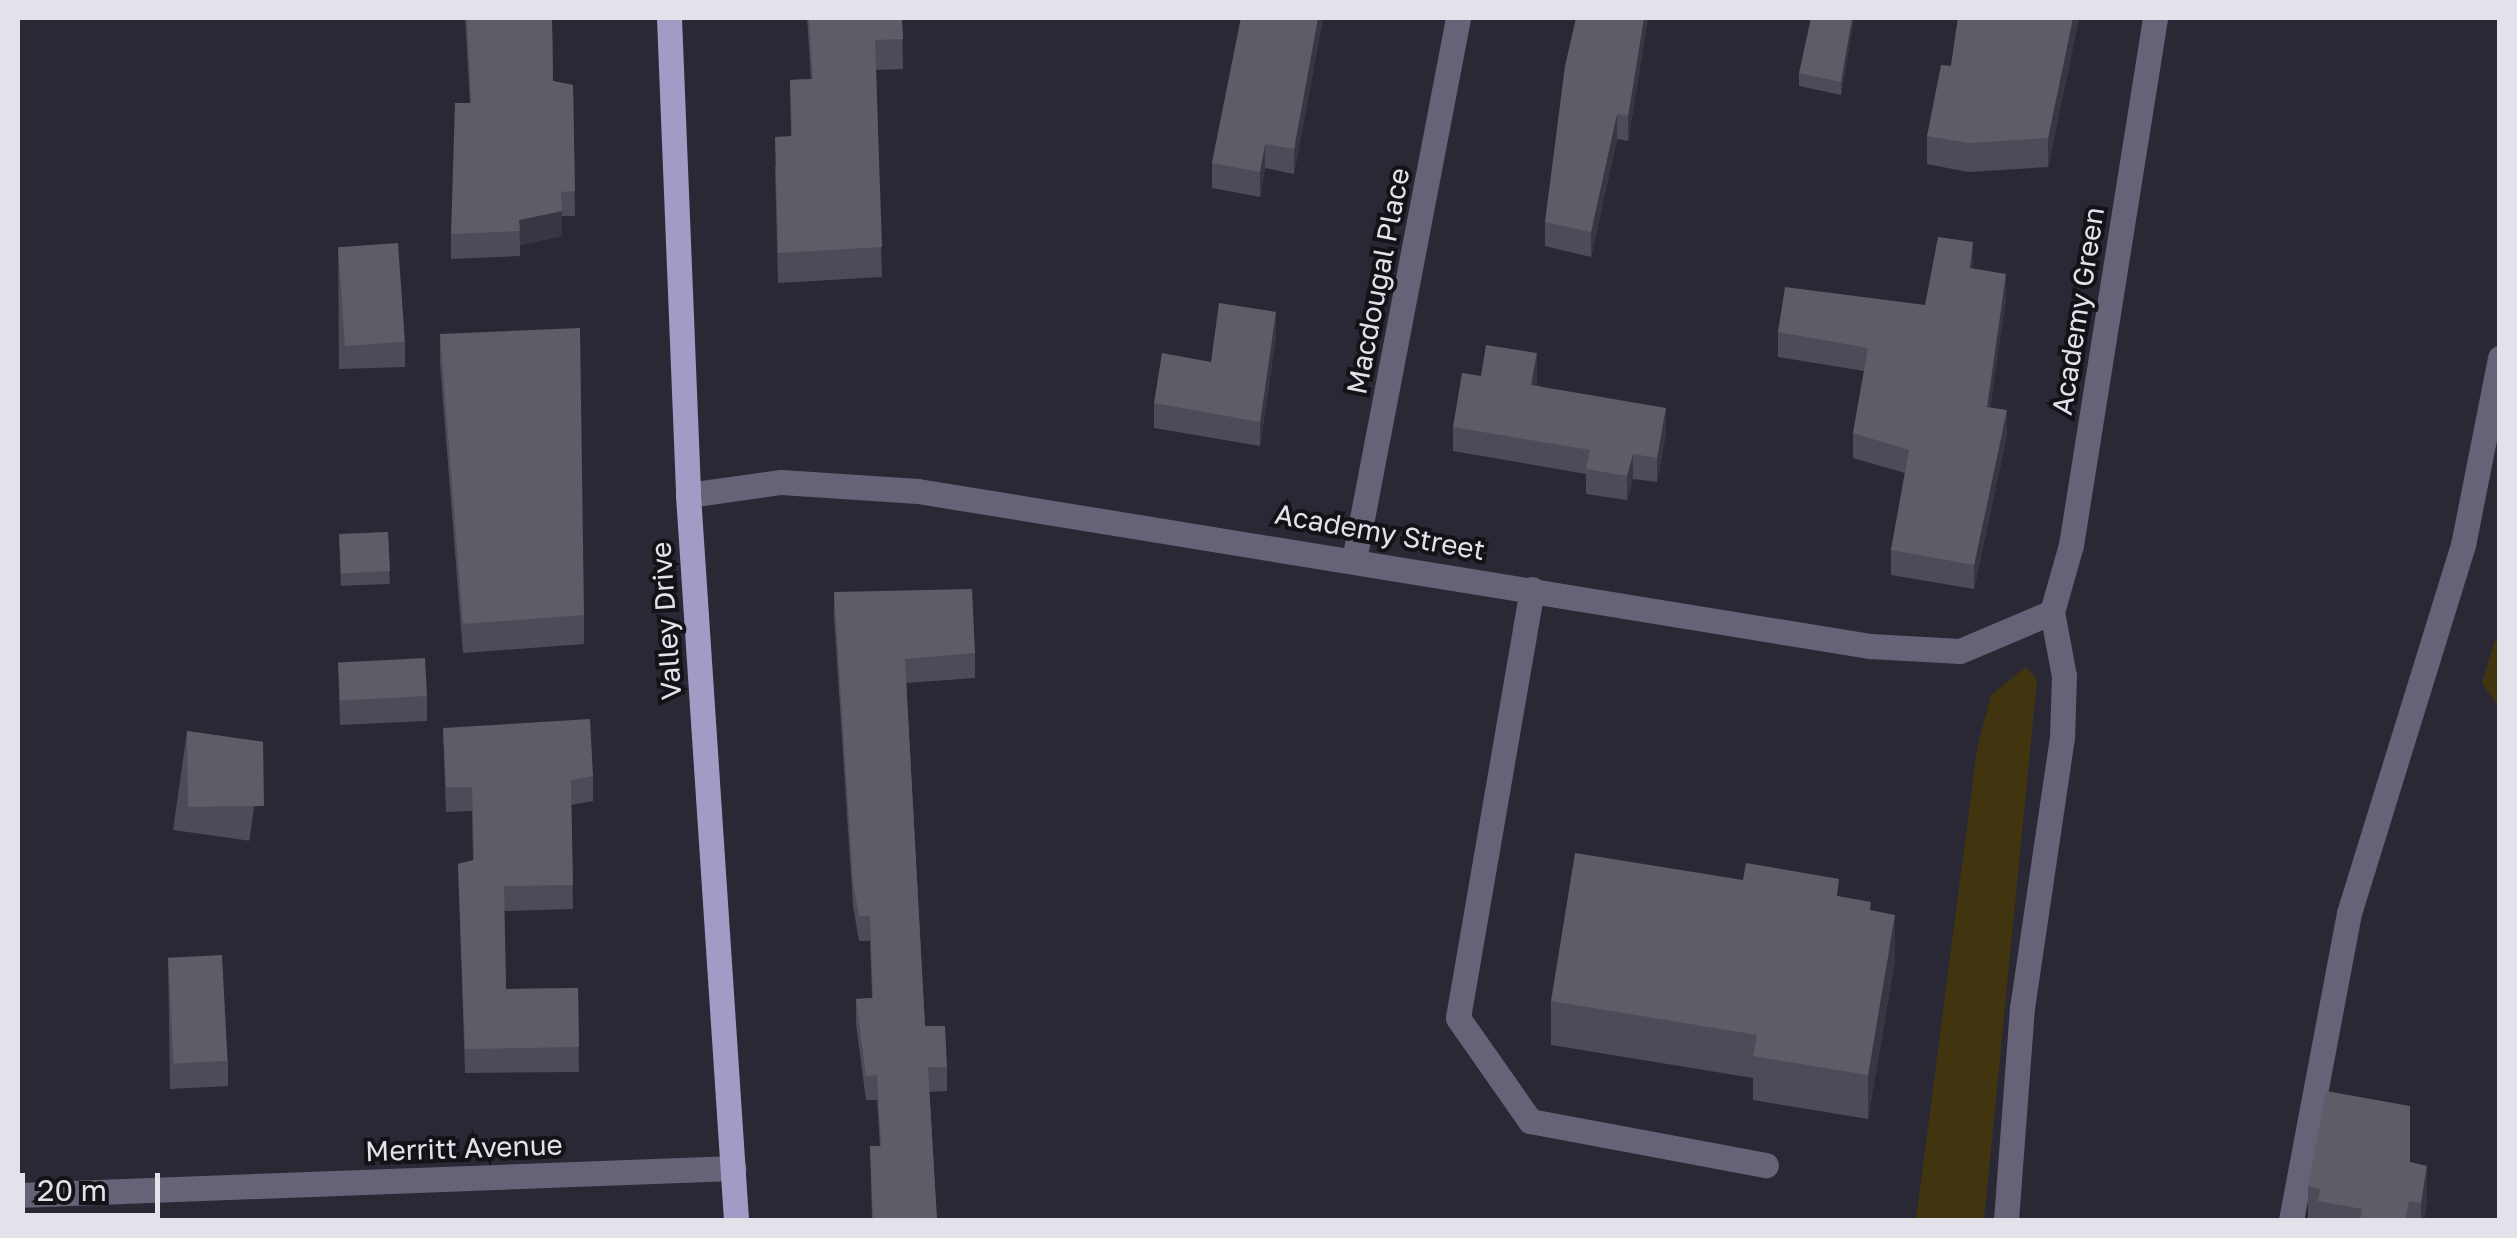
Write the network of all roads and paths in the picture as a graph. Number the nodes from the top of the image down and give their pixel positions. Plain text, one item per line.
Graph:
1 (668, 18) edge
2 (1458, 18) edge
3 (2155, 18) edge
4 (2500, 358) edge
5 (688, 495) junction
6 (1355, 555) junction
7 (1532, 589) junction
8 (2052, 612) junction
9 (1766, 1166) dead end
10 (733, 1168) junction
11 (18, 1195) edge
12 (736, 1220) edge
13 (2006, 1220) edge
14 (2291, 1220) edge

1 - 5 main road, Valley Drive
2 - 6 street, Macdougal Place
3 - 8 street, Academy Green
4 - 14 street
5 - 6 street, Academy Street
5 - 10 main road, Valley Drive
6 - 7 street, Academy Street
7 - 8 street, Academy Street
7 - 9 street
8 - 13 street, Academy Green
10 - 11 street, Merritt Avenue
10 - 12 main road, Valley Drive

